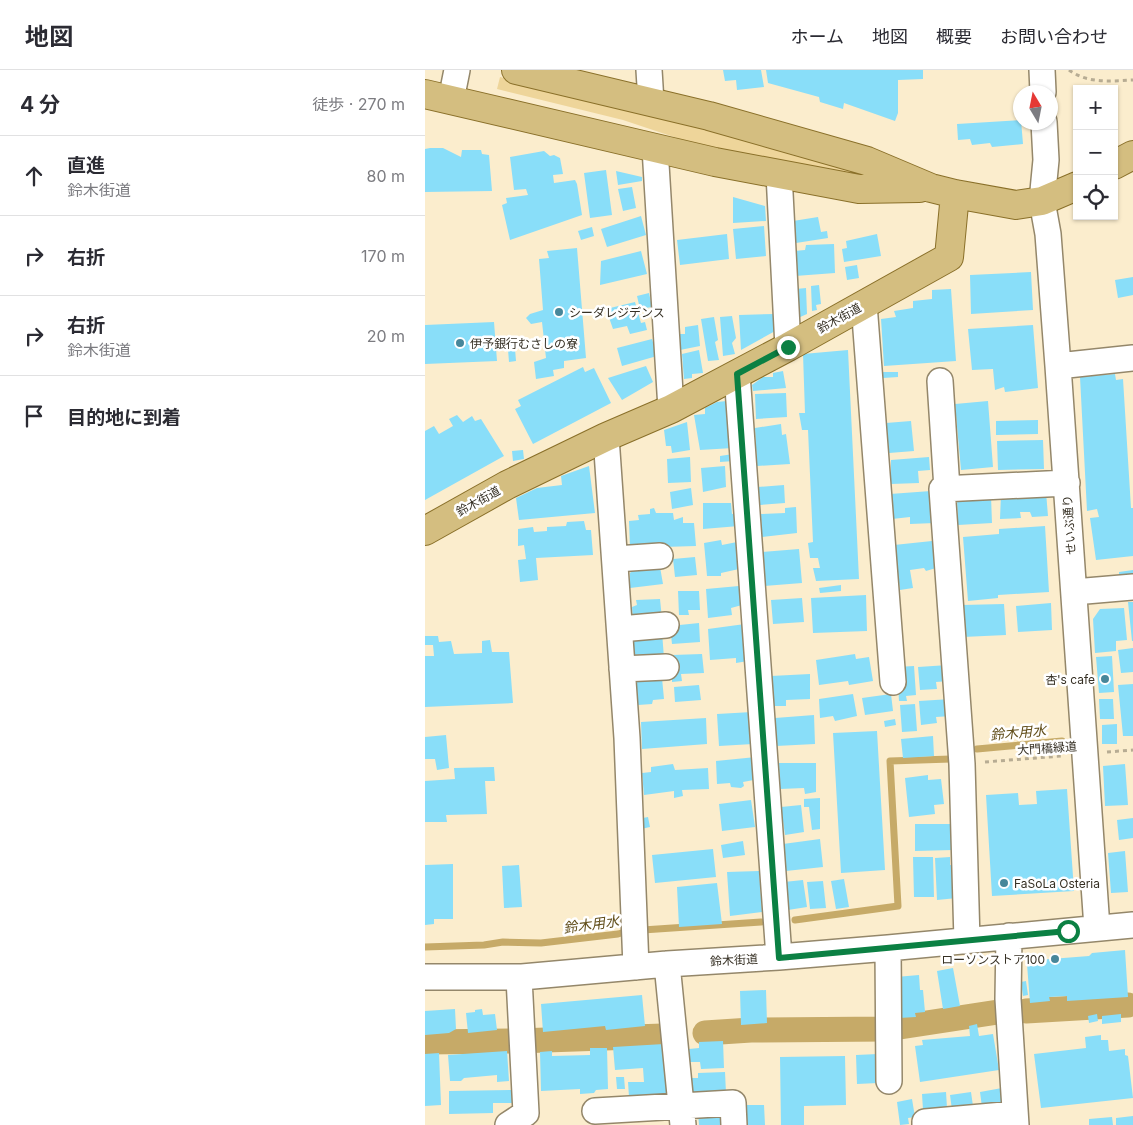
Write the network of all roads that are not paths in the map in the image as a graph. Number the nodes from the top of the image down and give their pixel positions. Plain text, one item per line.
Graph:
1 (457, 70) edge
2 (516, 70) edge
3 (649, 70) edge
4 (1042, 70) edge
5 (1043, 85) edge
6 (425, 94) edge
7 (451, 100) junction
8 (651, 102) junction
9 (1044, 130) edge
10 (655, 148) junction
11 (1133, 155) edge
12 (1118, 163) edge
13 (779, 174) junction
14 (1073, 188) edge
15 (943, 191) junction
16 (1042, 201) junction
17 (865, 304) junction
18 (788, 347) junction
19 (1133, 358) edge
20 (1059, 366) junction
21 (737, 374) junction
22 (940, 381) dead end
23 (671, 410) junction
24 (606, 437) junction
25 (1067, 483) junction
26 (947, 489) junction
27 (425, 530) edge
28 (661, 556) dead end
29 (616, 559) junction
30 (1133, 587) edge
31 (1074, 592) junction
32 (666, 625) dead end
33 (620, 629) junction
34 (666, 667) dead end
35 (622, 669) junction
36 (893, 682) dead end
37 (1133, 925) edge
38 (1097, 928) junction
39 (1009, 936) junction
40 (967, 941) junction
41 (888, 948) junction
42 (779, 958) junction
43 (667, 964) junction
44 (636, 967) junction
45 (425, 977) edge
46 (519, 978) junction
47 (889, 1081) dead end
48 (595, 1111) dead end
49 (682, 1116) edge
50 (1015, 1119) edge
51 (508, 1125) edge
52 (734, 1125) edge
53 (925, 1125) edge

1 - 7 street
2 - 8 main road
3 - 8 street
4 - 5 street
6 - 7 main road
7 - 10 main road
8 - 15 main road
9 - 16 street, せいぶ通り
10 - 13 main road
10 - 23 street
11 - 12 main road
13 - 15 main road
13 - 18 street
14 - 16 main road
15 - 16 main road
15 - 17 main road, 鈴木街道
16 - 20 street, せいぶ通り
17 - 18 main road, 鈴木街道
17 - 36 street
18 - 21 main road, 鈴木街道
19 - 20 street
20 - 25 street, せいぶ通り
21 - 23 main road, 鈴木街道
21 - 42 street
22 - 26 street
23 - 24 main road, 鈴木街道
24 - 27 main road, 鈴木街道
24 - 29 street
25 - 26 street
25 - 31 street, せいぶ通り
26 - 40 street
28 - 29 street
29 - 33 street
30 - 31 street
31 - 38 street, せいぶ通り
32 - 33 street
33 - 35 street
34 - 35 street
35 - 44 street
37 - 38 street, 鈴木街道
38 - 39 street, 鈴木街道
39 - 40 street, 鈴木街道
39 - 50 street
40 - 41 street, 鈴木街道
41 - 42 street, 鈴木街道
41 - 47 street
42 - 43 street, 鈴木街道
43 - 44 street, 鈴木街道
43 - 49 street
44 - 46 street, 鈴木街道
45 - 46 street, 鈴木街道
46 - 51 street
48 - 49 street
49 - 52 street
50 - 53 street

